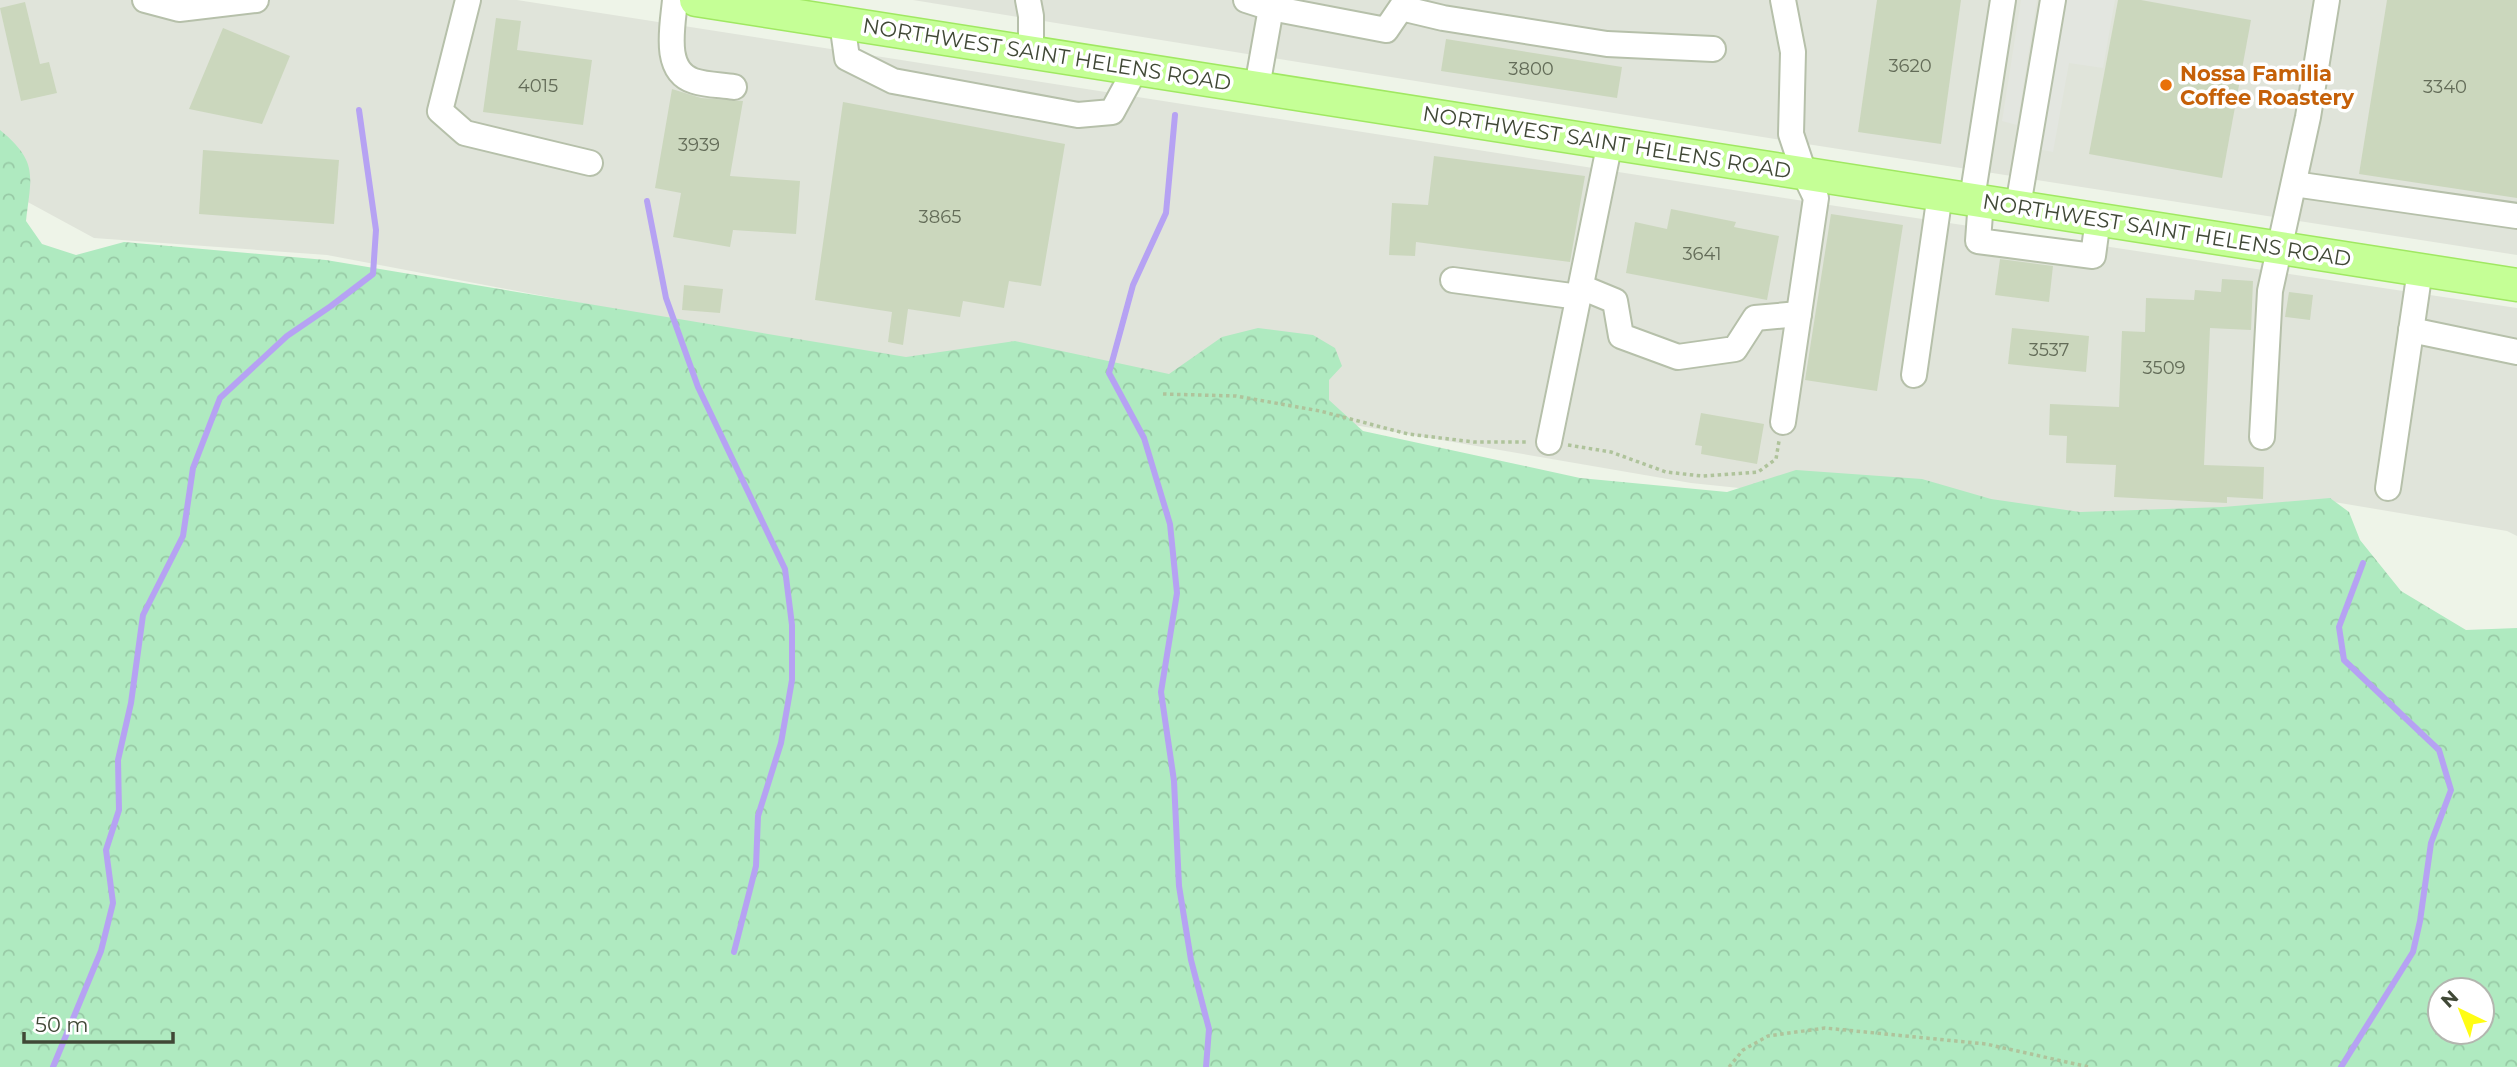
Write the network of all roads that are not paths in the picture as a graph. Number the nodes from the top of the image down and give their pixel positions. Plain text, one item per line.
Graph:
1 (145, 0) edge
2 (256, 0) edge
3 (468, 0) edge
4 (694, 0) edge
5 (1028, 0) edge
6 (1246, 0) edge
7 (1783, 0) edge
8 (2003, 0) edge
9 (2053, 0) edge
10 (2327, 0) edge
11 (1401, 4) edge
12 (1270, 8) junction
13 (842, 22) junction
14 (1713, 49) dead end
15 (1031, 52) junction
16 (1136, 68) junction
17 (734, 87) dead end
18 (1257, 87) junction
19 (1611, 142) junction
20 (590, 163) dead end
21 (1804, 173) junction
22 (2294, 184) junction
23 (1940, 194) junction
24 (1976, 200) junction
25 (2018, 206) junction
26 (2517, 216) edge
27 (2098, 219) junction
28 (2281, 248) junction
29 (2420, 270) junction
30 (1453, 280) dead end
31 (2517, 285) edge
32 (1580, 292) junction
33 (1799, 314) junction
34 (2411, 330) junction
35 (2517, 352) edge
36 (1914, 375) dead end
37 (1783, 422) road end
38 (2262, 437) dead end
39 (1549, 442) road end
40 (2388, 488) dead end

1 - 2 street
3 - 20 street
4 - 13 main road, NORTHWEST SAINT HELENS ROAD
4 - 17 street
5 - 15 street
6 - 12 street
7 - 21 street
8 - 24 street
9 - 25 street
10 - 22 street
11 - 12 street
11 - 14 street
12 - 18 street
13 - 15 main road, NORTHWEST SAINT HELENS ROAD
13 - 16 street
15 - 16 main road, NORTHWEST SAINT HELENS ROAD
16 - 18 main road, NORTHWEST SAINT HELENS ROAD
18 - 19 main road, NORTHWEST SAINT HELENS ROAD
19 - 21 main road, NORTHWEST SAINT HELENS ROAD
19 - 32 street
21 - 23 main road, NORTHWEST SAINT HELENS ROAD
21 - 33 street
22 - 26 street
22 - 28 street
23 - 24 main road, NORTHWEST SAINT HELENS ROAD
23 - 36 street
24 - 25 main road, NORTHWEST SAINT HELENS ROAD
24 - 27 street
25 - 27 main road, NORTHWEST SAINT HELENS ROAD
27 - 28 main road, NORTHWEST SAINT HELENS ROAD
28 - 29 main road, NORTHWEST SAINT HELENS ROAD
28 - 38 street
29 - 31 main road, NORTHWEST SAINT HELENS ROAD
29 - 34 street
30 - 32 street
32 - 33 street
32 - 39 street
33 - 37 street
34 - 35 street
34 - 40 street

